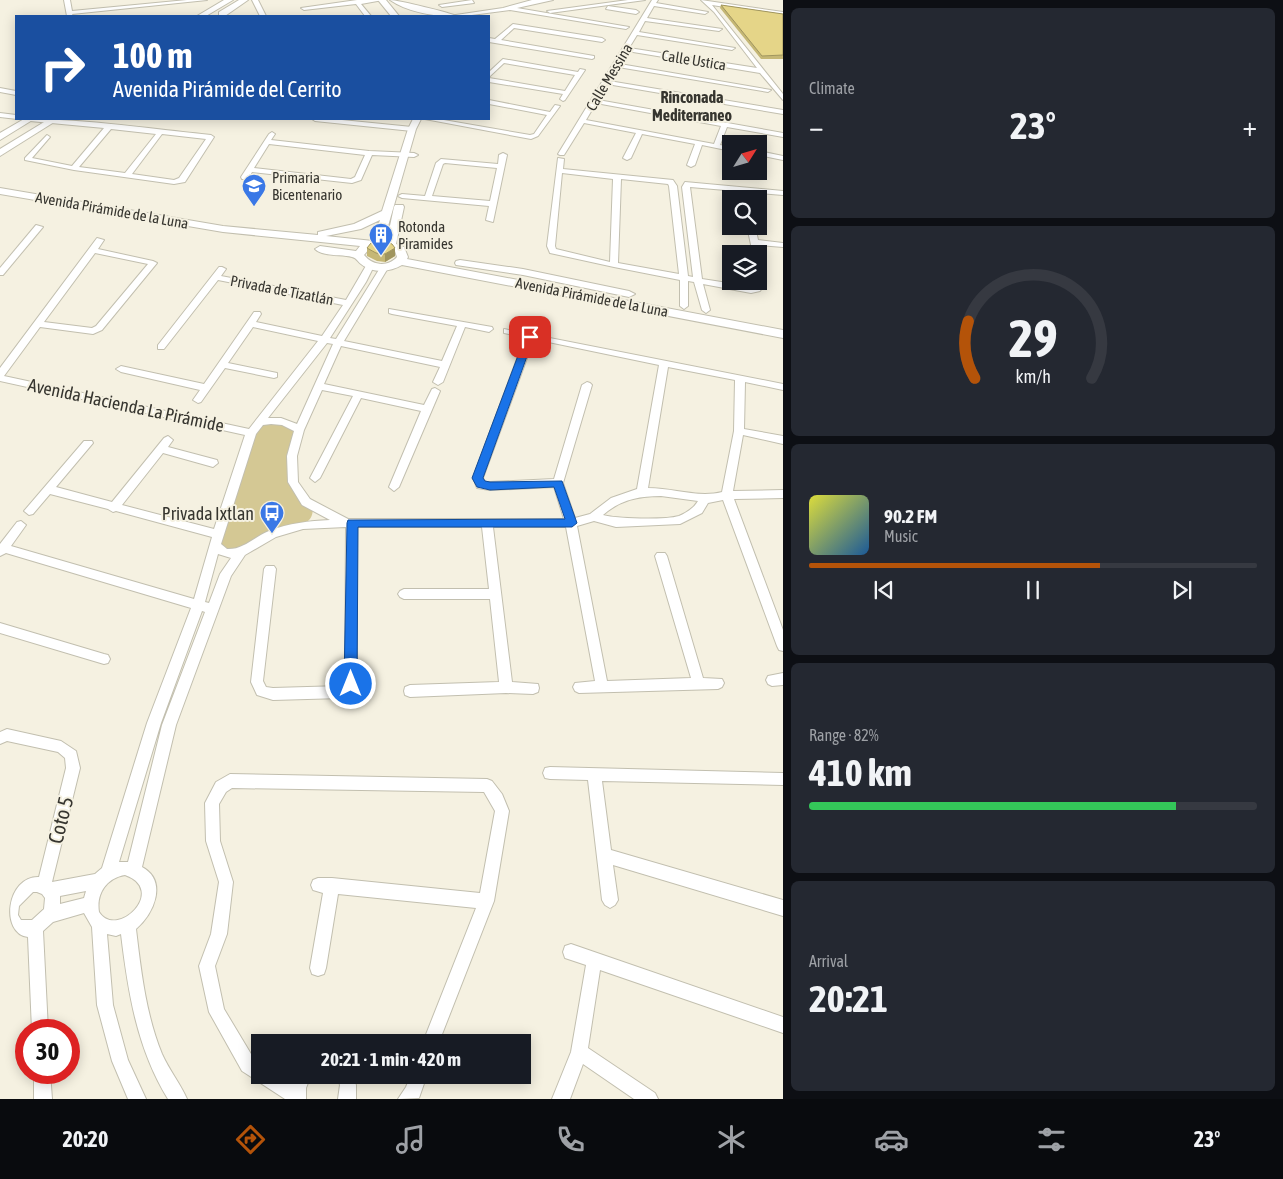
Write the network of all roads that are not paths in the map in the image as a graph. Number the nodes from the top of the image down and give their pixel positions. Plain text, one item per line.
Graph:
1 (67, 0) edge
2 (138, 0) edge
3 (204, 0) edge
4 (229, 0) edge
5 (244, 0) edge
6 (255, 0) edge
7 (381, 0) edge
8 (514, 0) edge
9 (550, 0) edge
10 (642, 0) edge
11 (705, 1) edge
12 (357, 2) junction
13 (397, 2) edge
14 (472, 2) edge
15 (654, 2) edge
16 (442, 5) dead end
17 (521, 5) junction
18 (594, 6) junction
19 (140, 7) junction
20 (386, 7) junction
21 (416, 8) junction
22 (509, 8) junction
23 (636, 12) dead end
24 (705, 12) dead end
25 (536, 13) junction
26 (783, 14) edge
27 (69, 15) edge
28 (142, 15) edge
29 (203, 15) edge
30 (221, 15) edge
31 (262, 15) edge
32 (308, 15) edge
33 (367, 15) edge
34 (394, 15) edge
35 (448, 15) edge
36 (459, 15) edge
37 (643, 19) junction
38 (626, 27) dead end
39 (719, 30) dead end
40 (636, 33) junction
41 (494, 41) edge
42 (732, 48) dead end
43 (626, 49) junction
44 (616, 65) junction
45 (762, 71) junction
46 (490, 74) edge
47 (490, 80) edge
48 (605, 82) junction
49 (0, 90) edge
50 (768, 90) dead end
51 (15, 93) edge
52 (783, 98) edge
53 (595, 101) junction
54 (490, 102) edge
55 (557, 106) dead end
56 (783, 112) edge
57 (551, 114) junction
58 (0, 115) edge
59 (15, 117) edge
60 (28, 120) edge
61 (53, 120) edge
62 (345, 120) edge
63 (427, 120) edge
64 (440, 120) edge
65 (452, 121) edge
66 (583, 121) junction
67 (382, 122) edge
68 (724, 124) junction
69 (410, 125) edge
70 (109, 127) junction
71 (162, 131) junction
72 (640, 132) junction
73 (272, 134) dead end
74 (783, 135) edge
75 (0, 137) edge
76 (47, 137) dead end
77 (267, 142) junction
78 (699, 143) junction
79 (716, 146) junction
80 (722, 147) edge
81 (0, 152) edge
82 (368, 155) junction
83 (503, 155) dead end
84 (768, 156) edge
85 (408, 158) junction
86 (627, 158) dead end
87 (783, 158) edge
88 (501, 166) junction
89 (691, 166) dead end
90 (74, 168) junction
91 (250, 170) junction
92 (559, 171) junction
93 (127, 175) junction
94 (617, 176) junction
95 (245, 178) dead end
96 (742, 189) joint
97 (0, 191) edge
98 (403, 193) junction
99 (783, 193) edge
100 (426, 196) junction
101 (494, 204) junction
102 (387, 213) junction
103 (490, 220) dead end
104 (38, 227) dead end
105 (224, 228) junction
106 (753, 235) edge
107 (280, 236) junction
108 (100, 240) dead end
109 (755, 242) junction
110 (374, 244) junction
111 (391, 244) junction
112 (755, 245) edge
113 (783, 245) edge
114 (93, 250) junction
115 (359, 255) junction
116 (401, 257) junction
117 (614, 265) junction
118 (370, 266) junction
119 (384, 268) junction
120 (222, 269) dead end
121 (0, 273) edge
122 (216, 277) junction
123 (684, 279) junction
124 (698, 281) junction
125 (722, 285) edge
126 (348, 303) junction
127 (684, 306) junction
128 (706, 310) junction
129 (392, 311) dead end
130 (257, 314) dead end
131 (39, 324) junction
132 (251, 324) junction
133 (462, 324) junction
134 (783, 324) edge
135 (489, 329) dead end
136 (507, 331) dead end
137 (783, 334) edge
138 (530, 337) junction
139 (324, 340) junction
140 (338, 343) junction
141 (161, 347) dead end
142 (664, 363) junction
143 (224, 365) junction
144 (445, 365) junction
145 (121, 369) dead end
146 (274, 375) dead end
147 (0, 376) edge
148 (740, 380) junction
149 (586, 385) dead end
150 (320, 386) junction
151 (783, 387) edge
152 (206, 388) junction
153 (358, 395) junction
154 (198, 400) dead end
155 (426, 409) junction
156 (260, 422) junction
157 (299, 430) junction
158 (739, 431) junction
159 (251, 433) junction
160 (168, 440) dead end
161 (783, 440) edge
162 (88, 443) dead end
163 (160, 449) junction
164 (213, 463) dead end
165 (315, 478) dead end
166 (558, 483) junction
167 (394, 487) dead end
168 (48, 489) junction
169 (642, 492) junction
170 (783, 494) edge
171 (727, 495) junction
172 (705, 499) junction
173 (313, 507) junction
174 (114, 508) junction
175 (29, 511) dead end
176 (594, 517) junction
177 (349, 523) junction
178 (572, 523) junction
179 (487, 524) junction
180 (21, 525) dead end
181 (303, 526) junction
182 (217, 540) junction
183 (2, 550) edge
184 (241, 552) junction
185 (661, 556) dead end
186 (270, 569) dead end
187 (404, 594) dead end
188 (496, 594) junction
189 (198, 606) junction
190 (212, 608) junction
191 (0, 628) edge
192 (783, 646) edge
193 (104, 659) dead end
194 (698, 682) junction
195 (718, 683) dead end
196 (602, 685) junction
197 (506, 687) junction
198 (579, 687) dead end
199 (533, 688) dead end
200 (410, 691) dead end
201 (0, 738) edge
202 (550, 773) dead end
203 (594, 773) junction
204 (783, 779) edge
205 (604, 855) junction
206 (134, 869) junction
207 (103, 877) junction
208 (47, 888) junction
209 (610, 900) dead end
210 (486, 901) junction
211 (90, 904) junction
212 (783, 908) edge
213 (49, 915) junction
214 (99, 924) junction
215 (128, 925) junction
216 (35, 927) junction
217 (571, 952) dead end
218 (594, 961) junction
219 (318, 968) dead end
220 (39, 1019) edge
221 (783, 1025) edge
222 (434, 1034) edge
223 (579, 1052) junction
224 (251, 1067) edge
225 (42, 1084) edge
226 (276, 1084) edge
227 (298, 1084) edge
228 (348, 1084) edge
229 (416, 1084) edge
230 (297, 1098) edge
231 (350, 1098) edge
232 (43, 1099) edge
233 (136, 1099) edge
234 (178, 1099) edge
235 (407, 1099) edge
236 (561, 1099) edge
237 (649, 1099) edge

1 - 27 street
2 - 19 street
3 - 19 street
4 - 29 street
5 - 30 street
6 - 31 street
7 - 12 street
7 - 20 street
8 - 17 street
9 - 17 street
10 - 18 street
11 - 26 street
11 - 45 street
12 - 32 street
12 - 33 street
13 - 20 street
13 - 21 street
14 - 16 street
15 - 24 street
15 - 37 street, Calle Messina
17 - 22 street
18 - 23 street
18 - 25 street
19 - 27 street
19 - 28 street
20 - 34 street
21 - 34 street
21 - 35 street
22 - 25 street
22 - 36 street
25 - 38 street
37 - 39 street
37 - 40 street, Calle Messina
40 - 42 street
40 - 43 street, Calle Messina
41 - 41 street
43 - 44 street, Calle Messina
43 - 45 street, Calle Ustica
44 - 48 street, Calle Messina
44 - 50 street
45 - 52 street
46 - 47 street
48 - 53 street, Calle Messina
48 - 56 street
49 - 51 street
53 - 66 street, Calle Messina
53 - 68 street
54 - 57 street
55 - 57 street
57 - 65 street
58 - 59 street
60 - 75 street
61 - 70 street
61 - 81 street
62 - 67 street
63 - 85 street
64 - 65 street
66 - 72 street
66 - 92 street, Calle Messina
67 - 69 street
68 - 74 street
68 - 79 street
69 - 85 street
70 - 71 street
70 - 90 street
71 - 93 street
71 - 93 street
72 - 78 street
72 - 86 street
73 - 77 street
76 - 90 street
77 - 82 street
77 - 91 street
78 - 79 street
78 - 89 street
79 - 80 street
82 - 85 street
82 - 91 street
83 - 88 street
84 - 87 street
85 - 98 street
85 - 102 street
88 - 100 street
88 - 101 street
90 - 93 street
91 - 95 street
92 - 94 street
92 - 117 street
94 - 117 street
94 - 123 street
96 - 99 street
96 - 124 street
97 - 105 street, Avenida Pirámide de la Luna
98 - 100 street
98 - 111 street
100 - 101 street
101 - 103 street
102 - 107 street
102 - 110 street
104 - 121 street
105 - 107 street, Avenida Pirámide de la Luna
105 - 115 street, Avenida Pirámide de la Luna
106 - 109 street
107 - 110 street, Avenida Pirámide de la Luna
108 - 114 street
109 - 112 street
109 - 113 street
110 - 111 street, Avenida Pirámide de la Luna
110 - 115 street
111 - 116 street
114 - 131 street
114 - 131 street
115 - 118 street
116 - 119 street
116 - 127 street, Avenida Pirámide de la Luna
116 - 137 street, Avenida Pirámide de la Luna
117 - 123 street
118 - 119 street
118 - 126 street
119 - 140 street
120 - 122 street
122 - 126 street, Privada de Tizatlán
122 - 141 street
123 - 124 street
123 - 127 street
124 - 125 street
124 - 128 street
126 - 139 street
127 - 128 street, Avenida Pirámide de la Luna
128 - 134 street, Avenida Pirámide de la Luna
129 - 133 street
130 - 132 street
131 - 147 street
132 - 139 street
132 - 143 street
133 - 135 street
133 - 144 street
136 - 138 street
138 - 142 street
138 - 166 street
139 - 140 street
139 - 156 street
140 - 144 street
140 - 150 street
142 - 148 street
142 - 169 street
143 - 146 street
143 - 152 street
144 - 155 street
145 - 152 street
147 - 159 street, Avenida Hacienda La Pirámide
148 - 151 street
148 - 158 street
149 - 166 street
150 - 153 street
150 - 157 street
152 - 154 street
153 - 155 street
153 - 165 street
155 - 167 street
156 - 157 street
156 - 159 street
157 - 173 street
158 - 161 street
158 - 171 street
159 - 182 street
160 - 163 street
162 - 168 street
163 - 164 street
163 - 174 street
166 - 178 street
168 - 174 street
168 - 175 street
169 - 172 street
169 - 176 street
170 - 171 street
171 - 172 street
171 - 192 street
172 - 176 street
173 - 177 street
173 - 181 street
174 - 182 street
176 - 178 street
177 - 179 street
177 - 181 street
177 - 186 street
178 - 179 street
178 - 196 street
179 - 188 street
180 - 183 street
181 - 184 street
182 - 184 street
182 - 189 street
183 - 189 street
184 - 190 street
185 - 194 street
187 - 188 street
188 - 197 street
189 - 190 street
189 - 207 street
190 - 206 street
191 - 193 street
194 - 195 street
194 - 196 street
196 - 198 street
197 - 199 street
197 - 200 street
201 - 208 street, Coto 5
202 - 203 street
203 - 204 street
203 - 205 street
205 - 209 street
205 - 212 street
206 - 207 street
206 - 215 street
207 - 208 street
207 - 211 street
208 - 213 street
208 - 216 street
210 - 219 street
210 - 222 street
210 - 224 street
211 - 213 street
211 - 214 street
213 - 216 street
214 - 215 street
214 - 233 street
215 - 234 street
216 - 220 street
217 - 218 street
218 - 221 street
218 - 223 street
223 - 236 street
223 - 237 street
225 - 232 street
226 - 230 street
227 - 230 street
228 - 231 street
229 - 235 street

